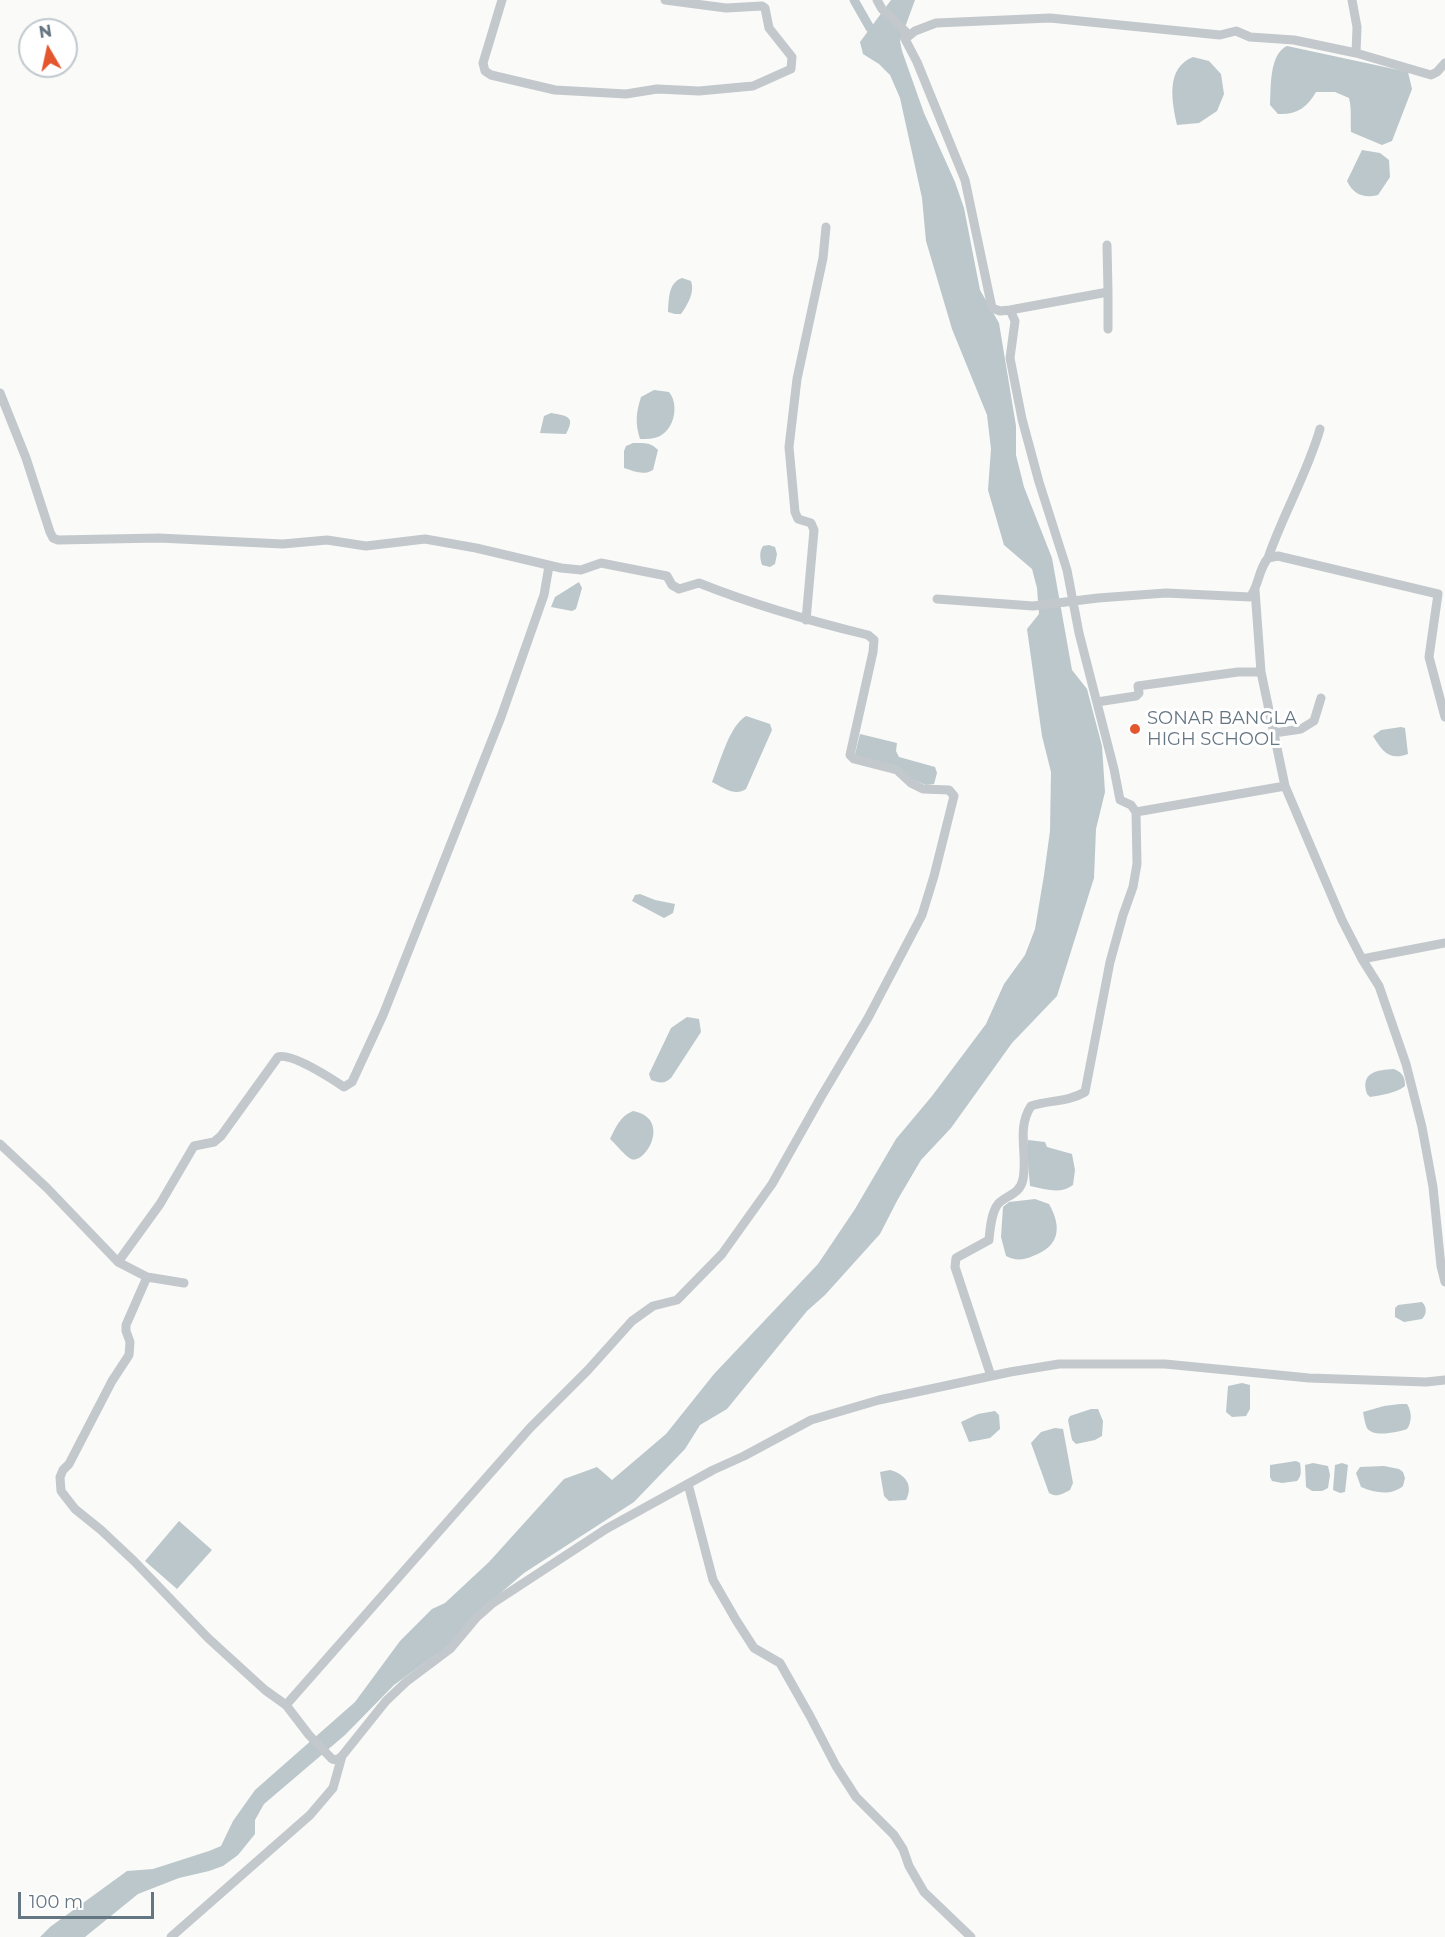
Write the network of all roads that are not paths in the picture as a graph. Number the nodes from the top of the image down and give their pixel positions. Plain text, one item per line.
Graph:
1 (502, 0) edge
2 (665, 0) edge
3 (772, 0) edge
4 (1352, 0) edge
5 (879, 4) edge
6 (765, 8) junction
7 (906, 35) junction
8 (1356, 53) junction
9 (1445, 63) edge
10 (826, 227) dead end
11 (1107, 244) dead end
12 (1108, 292) junction
13 (1010, 310) junction
14 (1108, 329) dead end
15 (0, 393) edge
16 (1320, 429) dead end
17 (1268, 558) junction
18 (549, 566) junction
19 (1256, 590) junction
20 (937, 599) dead end
21 (1069, 602) junction
22 (806, 620) junction
23 (1261, 672) junction
24 (1321, 698) dead end
25 (1097, 702) junction
26 (1445, 717) edge
27 (1274, 733) junction
28 (1286, 786) junction
29 (1136, 813) junction
30 (1445, 943) edge
31 (1362, 959) junction
32 (0, 1144) edge
33 (118, 1262) junction
34 (147, 1277) junction
35 (1445, 1282) edge
36 (184, 1283) dead end
37 (991, 1376) junction
38 (1445, 1380) edge
39 (688, 1484) junction
40 (286, 1705) junction
41 (342, 1756) junction
42 (171, 1937) edge
43 (971, 1937) edge

1 - 6 street
2 - 6 street
3 - 6 street
4 - 8 street
5 - 7 street
7 - 8 street
7 - 13 street
8 - 9 street
10 - 22 street
11 - 12 street
12 - 13 street
12 - 14 street
13 - 21 street
15 - 18 street
16 - 17 street
17 - 19 street
17 - 26 street
18 - 22 street
18 - 33 street
19 - 21 street
19 - 23 street
20 - 21 street
21 - 25 street
22 - 40 street
23 - 25 street
23 - 27 street
24 - 27 street
25 - 29 street
27 - 28 street
28 - 29 street
28 - 31 street
29 - 37 street
30 - 31 street
31 - 35 street
32 - 33 street
33 - 34 street
34 - 36 street
34 - 40 street
37 - 38 street
37 - 39 street
39 - 41 street
39 - 43 street
40 - 41 street
41 - 42 street

